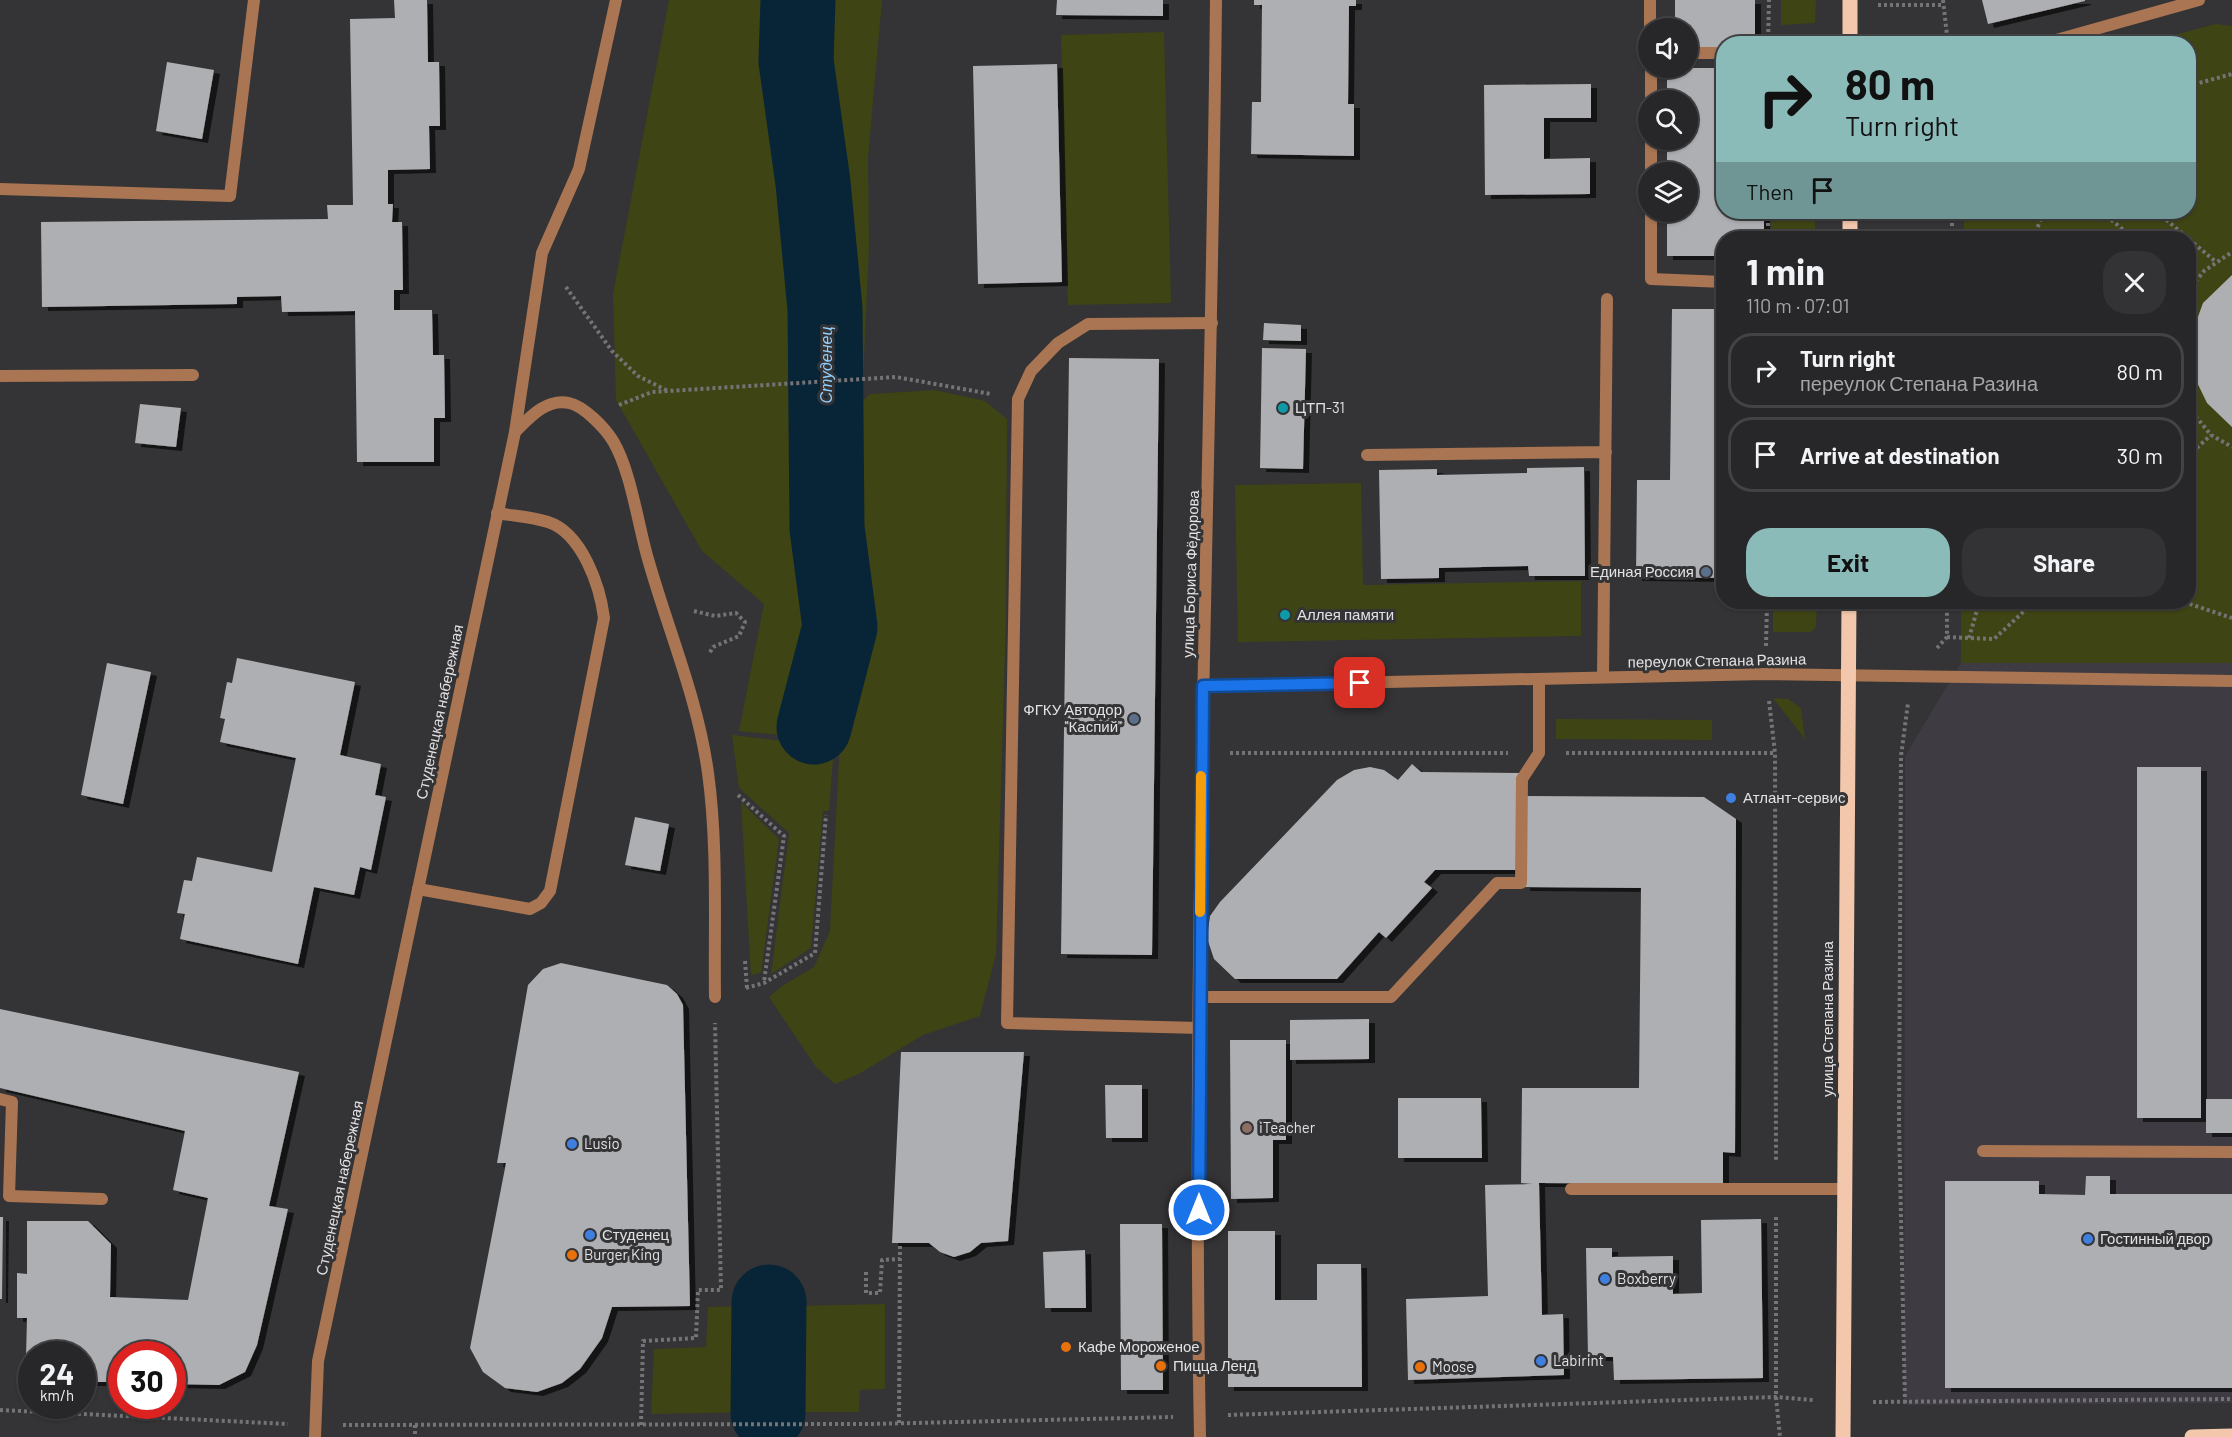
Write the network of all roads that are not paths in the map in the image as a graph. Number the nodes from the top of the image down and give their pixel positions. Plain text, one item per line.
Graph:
1 (254, 0) edge
2 (616, 0) edge
3 (1216, 0) edge
4 (1650, 0) edge
5 (1851, 0) edge
6 (2199, 0) edge
7 (1650, 18) edge
8 (1850, 36) edge
9 (2071, 36) edge
10 (1698, 52) edge
11 (1716, 53) edge
12 (0, 189) edge
13 (1651, 222) edge
14 (1716, 282) edge
15 (1607, 299) dead end
16 (1212, 323) junction
17 (193, 375) dead end
18 (0, 376) edge
19 (515, 432) junction
20 (1606, 452) junction
21 (1367, 455) dead end
22 (498, 513) junction
23 (1849, 609) edge
24 (1849, 675) junction
25 (1604, 677) junction
26 (1539, 679) junction
27 (2232, 681) edge
28 (1203, 686) junction
29 (418, 889) junction
30 (715, 997) road end
31 (1199, 997) junction
32 (1199, 1028) junction
33 (0, 1099) edge
34 (1983, 1151) dead end
35 (2232, 1152) edge
36 (1571, 1189) dead end
37 (1845, 1189) junction
38 (4, 1196) edge
39 (102, 1198) dead end
40 (315, 1431) edge
41 (2232, 1436) edge
42 (1200, 1437) edge
43 (1843, 1437) edge
44 (2192, 1437) edge

1 - 12 street
2 - 19 street, Студенецкая набережная
3 - 16 street, улица Бориса Фёдорова
4 - 7 street
5 - 8 main road
6 - 9 street
10 - 11 street
13 - 14 street
15 - 20 street
16 - 28 street, улица Бориса Фёдорова
16 - 32 street
17 - 18 street
19 - 22 street, Студенецкая набережная
19 - 30 street
20 - 21 street
20 - 25 street
22 - 29 street, Студенецкая набережная
22 - 29 street
23 - 24 main road, улица Степана Разина
24 - 25 street, переулок Степана Разина
24 - 27 street, переулок Степана Разина
24 - 37 main road, улица Степана Разина
25 - 26 street, переулок Степана Разина
26 - 28 street, переулок Степана Разина
26 - 31 street
28 - 31 street, улица Бориса Фёдорова
29 - 40 street, Студенецкая набережная
31 - 32 street, улица Бориса Фёдорова
32 - 42 street, улица Бориса Фёдорова
33 - 38 street
34 - 35 street
36 - 37 street
37 - 43 main road, улица Степана Разина
38 - 39 street
41 - 44 main road

